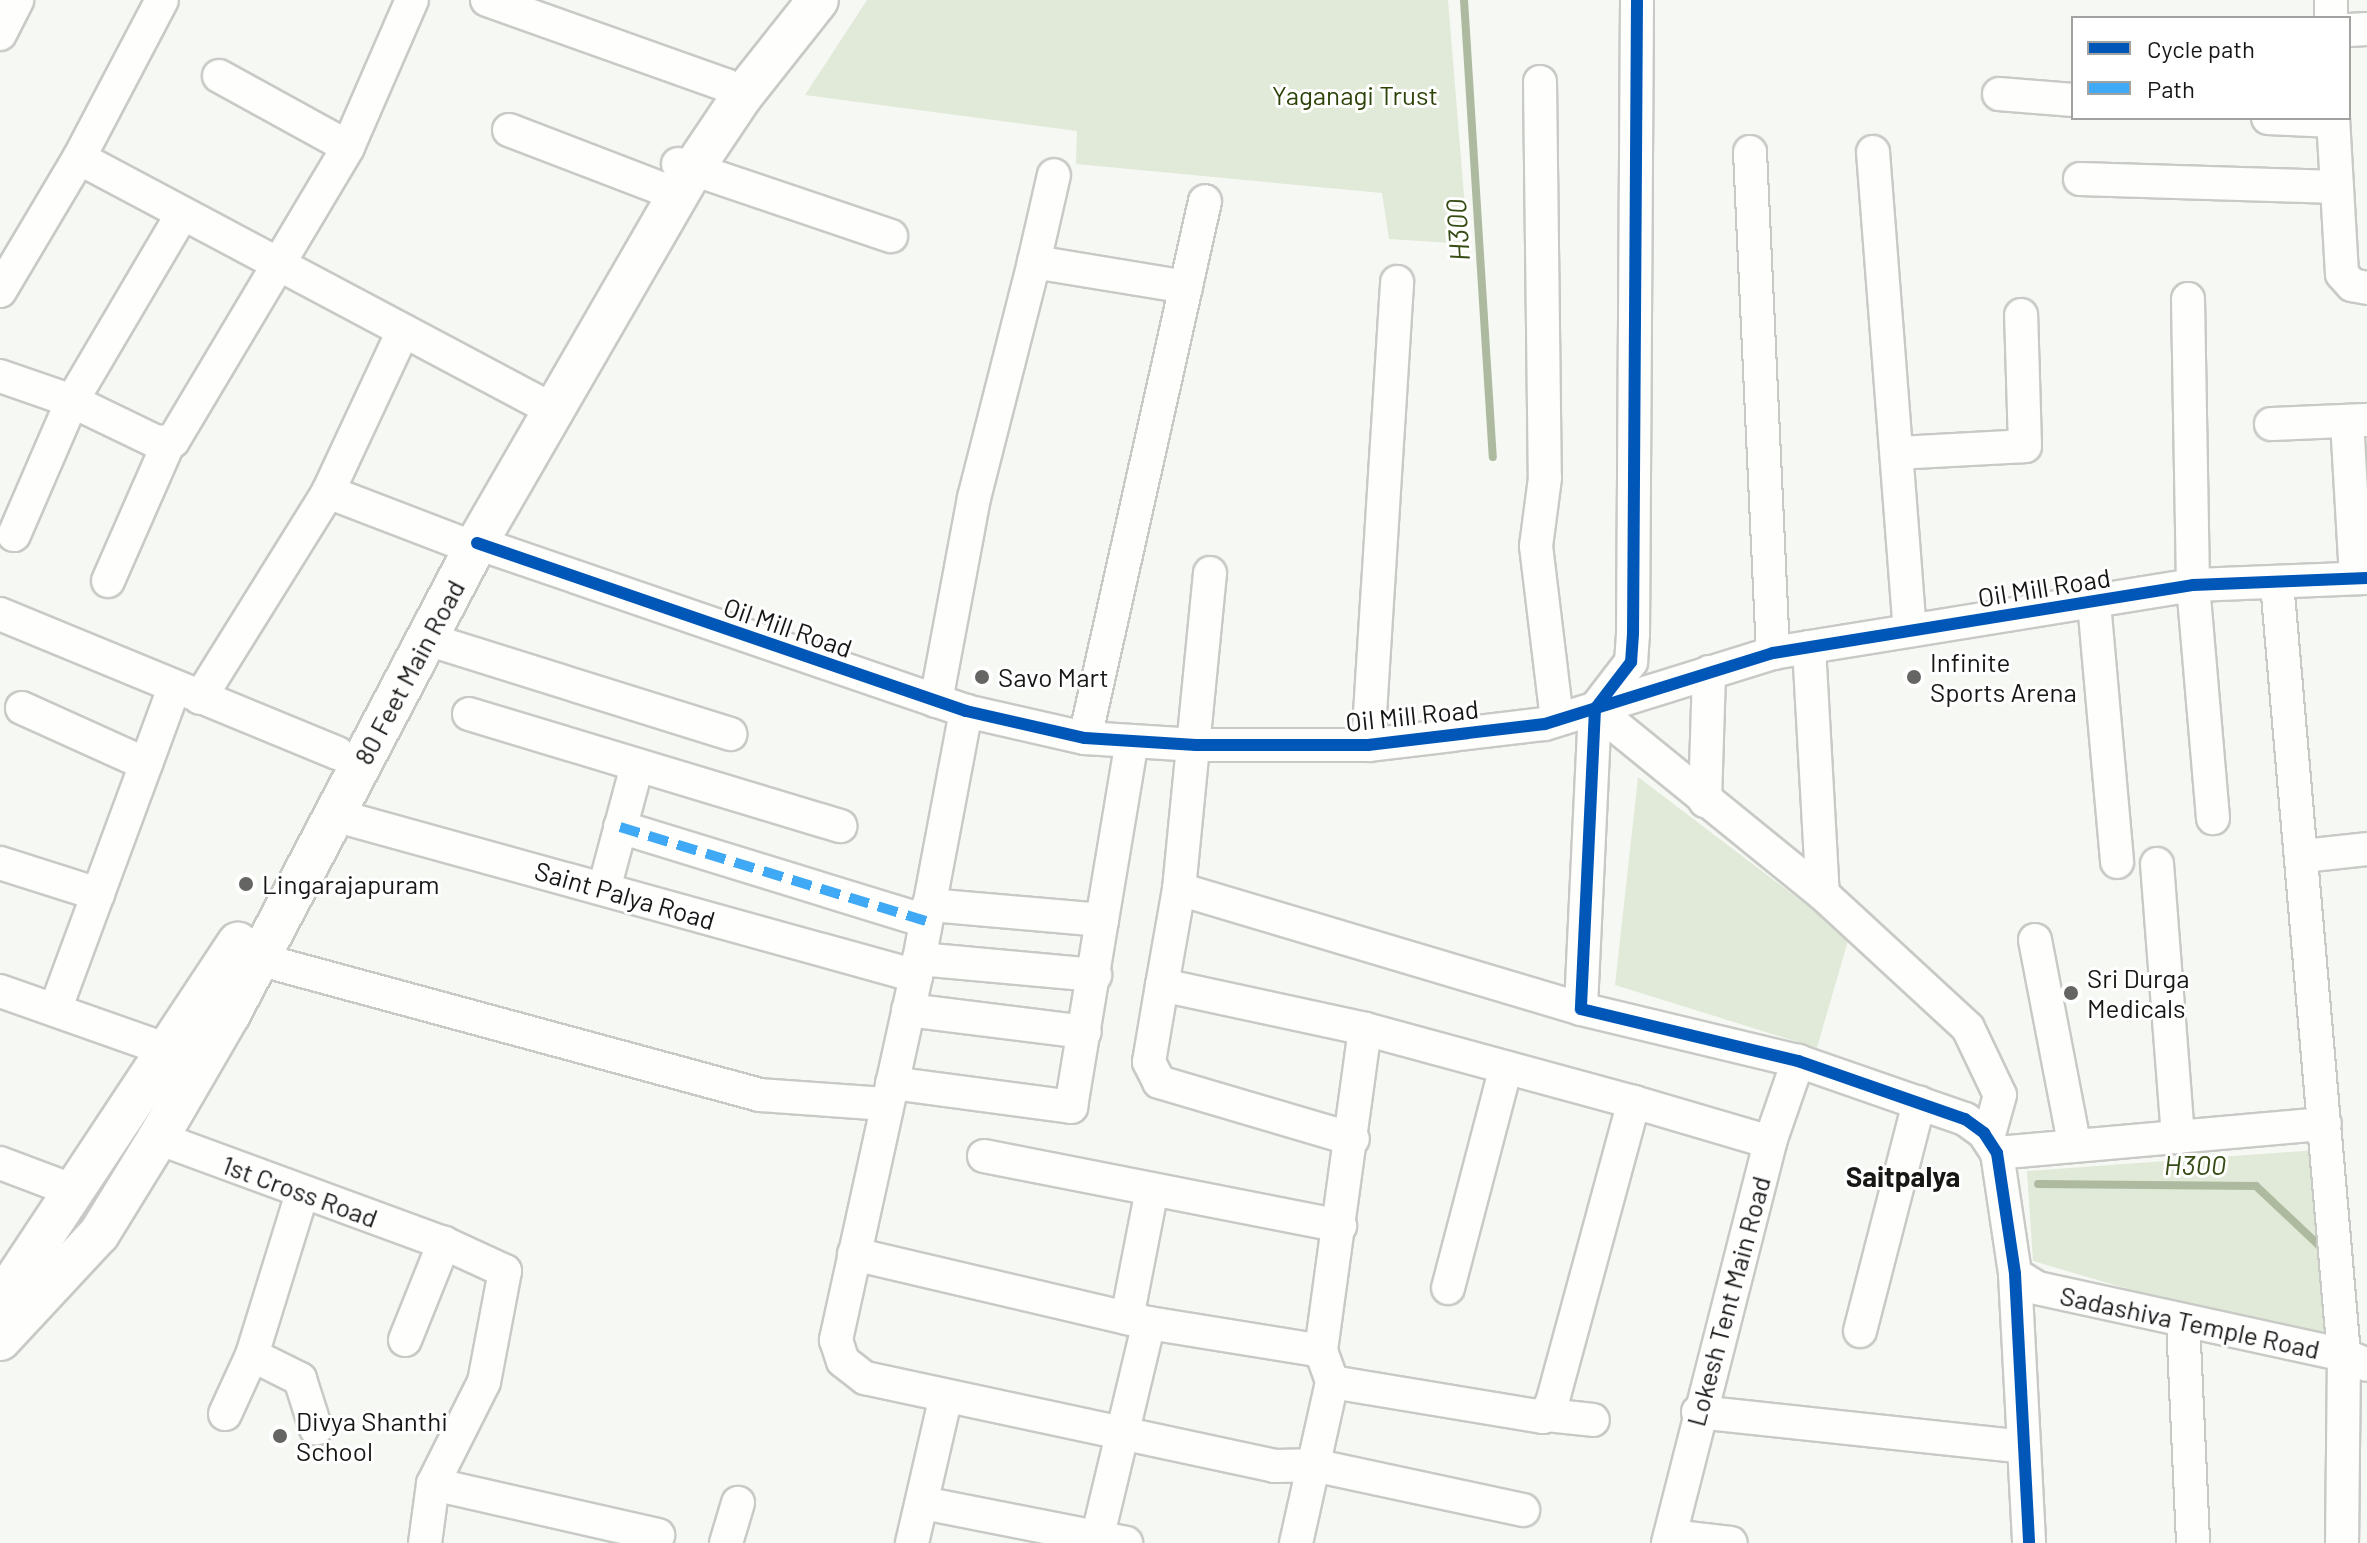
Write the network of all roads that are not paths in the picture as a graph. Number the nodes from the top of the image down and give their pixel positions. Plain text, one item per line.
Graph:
1 (17, 0) edge
2 (162, 0) edge
3 (412, 0) edge
4 (487, 0) edge
5 (794, 0) edge
6 (818, 0) edge
7 (1637, 0) edge
8 (0, 34) edge
9 (219, 76) dead end
10 (1540, 82) dead end
11 (734, 90) junction
12 (1999, 94) dead end
13 (2071, 100) edge
14 (2333, 120) edge
15 (509, 130) dead end
16 (348, 147) junction
17 (1750, 152) dead end
18 (1873, 152) dead end
19 (79, 158) junction
20 (678, 174) junction
21 (1054, 175) dead end
22 (2080, 179) dead end
23 (2337, 187) junction
24 (1205, 201) dead end
25 (182, 214) junction
26 (891, 236) dead end
27 (1034, 262) junction
28 (278, 264) junction
29 (1397, 282) dead end
30 (1186, 287) junction
31 (2367, 288) edge
32 (0, 291) edge
33 (2188, 299) dead end
34 (2021, 315) dead end
35 (403, 331) junction
36 (0, 376) edge
37 (72, 401) junction
38 (536, 401) junction
39 (2357, 421) edge
40 (2271, 424) dead end
41 (168, 444) junction
42 (1897, 453) junction
43 (328, 492) junction
44 (14, 535) dead end
45 (467, 543) junction
46 (1210, 573) dead end
47 (2361, 578) edge
48 (108, 581) dead end
49 (2277, 583) junction
50 (2193, 585) junction
51 (2094, 603) junction
52 (0, 614) edge
53 (1910, 630) junction
54 (427, 639) junction
55 (1809, 647) junction
56 (1773, 653) junction
57 (1709, 672) junction
58 (187, 693) junction
59 (936, 701) junction
60 (22, 708) dead end
61 (1595, 709) junction
62 (966, 711) junction
63 (469, 714) dead end
64 (1557, 720) junction
65 (731, 734) dead end
66 (1085, 738) junction
67 (1132, 741) junction
68 (1196, 745) junction
69 (1368, 745) junction
70 (337, 753) junction
71 (146, 764) junction
72 (637, 766) junction
73 (1705, 801) junction
74 (334, 815) junction
75 (2213, 818) dead end
76 (840, 826) dead end
77 (620, 827) junction
78 (2367, 849) edge
79 (2303, 856) junction
80 (2117, 862) dead end
81 (0, 863) edge
82 (2157, 864) dead end
83 (604, 889) junction
84 (1179, 889) junction
85 (98, 894) junction
86 (1823, 894) junction
87 (928, 913) junction
88 (1102, 920) junction
89 (2035, 940) dead end
90 (236, 964) junction
91 (918, 968) junction
92 (1095, 975) junction
93 (1162, 985) junction
94 (0, 991) edge
95 (1581, 1009) junction
96 (55, 1010) junction
97 (908, 1010) junction
98 (1365, 1029) junction
99 (1085, 1032) junction
100 (168, 1050) junction
101 (1798, 1061) junction
102 (1506, 1067) junction
103 (890, 1094) junction
104 (1634, 1102) junction
105 (1919, 1103) junction
106 (2325, 1124) junction
107 (2178, 1137) junction
108 (158, 1138) junction
109 (1353, 1139) junction
110 (1770, 1142) junction
111 (2074, 1143) junction
112 (1992, 1146) junction
113 (984, 1156) dead end
114 (0, 1163) edge
115 (1152, 1189) junction
116 (74, 1191) junction
117 (302, 1193) junction
118 (1340, 1226) junction
119 (444, 1243) junction
120 (854, 1254) junction
121 (2015, 1274) junction
122 (1448, 1288) dead end
123 (0, 1302) edge
124 (1138, 1321) junction
125 (2183, 1321) junction
126 (1860, 1331) dead end
127 (0, 1340) edge
128 (405, 1340) dead end
129 (1321, 1351) junction
130 (252, 1355) junction
131 (2355, 1360) edge
132 (1332, 1382) junction
133 (946, 1396) junction
134 (1698, 1412) junction
135 (225, 1414) dead end
136 (1547, 1415) junction
137 (1593, 1420) dead end
138 (316, 1429) dead end
139 (1123, 1432) junction
140 (2024, 1447) junction
141 (1313, 1465) junction
142 (433, 1484) junction
143 (738, 1503) dead end
144 (923, 1503) junction
145 (1523, 1510) dead end
146 (658, 1535) dead end
147 (1669, 1540) edge
148 (1107, 1541) edge
149 (425, 1543) edge
150 (726, 1543) edge
151 (912, 1543) edge
152 (1296, 1543) edge
153 (1731, 1543) edge
154 (2029, 1543) edge
155 (2193, 1543) edge
156 (2342, 1543) edge

1 - 8 street
2 - 19 street
3 - 16 street
4 - 11 street
5 - 11 main road, 80 Feet Main Road
6 - 11 main road, 80 Feet Main Road
7 - 61 street
9 - 16 street
10 - 64 street
11 - 20 main road, 80 Feet Main Road
12 - 13 street
14 - 23 street
15 - 20 street
16 - 28 street
17 - 56 street
18 - 42 street
19 - 25 street
19 - 32 street
20 - 26 street
20 - 38 main road, 80 Feet Main Road
20 - 45 main road, 80 Feet Main Road
21 - 27 street
22 - 23 street
23 - 31 street
24 - 30 street
25 - 28 street
25 - 37 street
27 - 30 street
27 - 59 street
28 - 35 street
28 - 41 street
29 - 69 street
30 - 66 street
33 - 50 street
34 - 42 street
35 - 38 street
35 - 43 street
36 - 37 street
37 - 41 street
37 - 44 street
38 - 45 main road, 80 Feet Main Road
39 - 40 street
39 - 47 street
41 - 48 street
42 - 53 street
43 - 45 street, Oil Mill Road
43 - 58 street
45 - 54 main road, 80 Feet Main Road
45 - 59 street, Oil Mill Road
45 - 70 main road, 80 Feet Main Road
46 - 68 street
47 - 49 street, Oil Mill Road
49 - 50 street, Oil Mill Road
49 - 79 street
50 - 51 street, Oil Mill Road
50 - 75 street
51 - 53 street, Oil Mill Road
51 - 80 street
52 - 58 street
53 - 55 street, Oil Mill Road
54 - 65 street
54 - 74 main road, 80 Feet Main Road
55 - 56 street, Oil Mill Road
55 - 86 street
56 - 57 street, Oil Mill Road
57 - 61 street, Oil Mill Road
57 - 73 street
58 - 70 street
58 - 71 street
59 - 62 street, Oil Mill Road
60 - 71 street
61 - 64 street, Oil Mill Road
61 - 73 street
61 - 95 street
62 - 66 street, Oil Mill Road
62 - 87 street
63 - 72 street
64 - 69 street, Oil Mill Road
66 - 67 street, Oil Mill Road
67 - 68 street, Oil Mill Road
67 - 88 street
68 - 69 street, Oil Mill Road
68 - 84 street
70 - 90 main road, 80 Feet Main Road
71 - 85 street
72 - 76 street
72 - 77 street
73 - 86 street
74 - 83 street, Saint Palya Road
74 - 90 main road, 80 Feet Main Road
77 - 83 street
77 - 87 street
78 - 79 street
79 - 106 street
81 - 85 street
82 - 107 street
83 - 91 street, Saint Palya Road
84 - 93 street
84 - 95 street
85 - 96 street
86 - 112 street
87 - 88 street
87 - 91 street
88 - 92 street
89 - 111 street
90 - 100 main road, 80 Feet Main Road
90 - 103 street
90 - 108 main road, 80 Feet Main Road
91 - 92 street, Saint Palya Road
91 - 97 street
92 - 99 street
93 - 98 street
93 - 109 street
94 - 96 street
95 - 101 street
96 - 100 street
97 - 99 street
97 - 103 street
98 - 102 street
98 - 109 street
99 - 103 street
100 - 116 main road, 80 Feet Main Road
101 - 105 street
101 - 110 street, Lokesh Tent Main Road
102 - 104 street
102 - 122 street
103 - 120 street
104 - 110 street
104 - 136 street
105 - 112 street
105 - 126 street
106 - 107 street
106 - 131 street
107 - 111 street
108 - 117 street, 1st Cross Road
108 - 127 main road, 80 Feet Main Road
109 - 118 street
110 - 134 street, Lokesh Tent Main Road
111 - 112 street
112 - 121 street
113 - 115 street
114 - 116 street
115 - 118 street
115 - 124 street
116 - 123 main road, 80 Feet Main Road
117 - 119 street, 1st Cross Road
117 - 130 street
118 - 129 street
119 - 128 street
119 - 142 street, 1st Cross Road
120 - 124 street
120 - 133 street
121 - 125 street, Sadashiva Temple Road
121 - 140 street
124 - 129 street
124 - 139 street
125 - 131 street, Sadashiva Temple Road
125 - 155 street
129 - 132 street
130 - 135 street
130 - 138 street
131 - 156 street
132 - 136 street
132 - 141 street
133 - 139 street
133 - 144 street
134 - 140 street
134 - 147 street, Lokesh Tent Main Road
136 - 137 street
139 - 141 street
139 - 148 street
140 - 154 street
141 - 145 street
141 - 152 street
142 - 146 street
142 - 149 street
143 - 150 street
144 - 148 street
144 - 151 street
147 - 153 street

